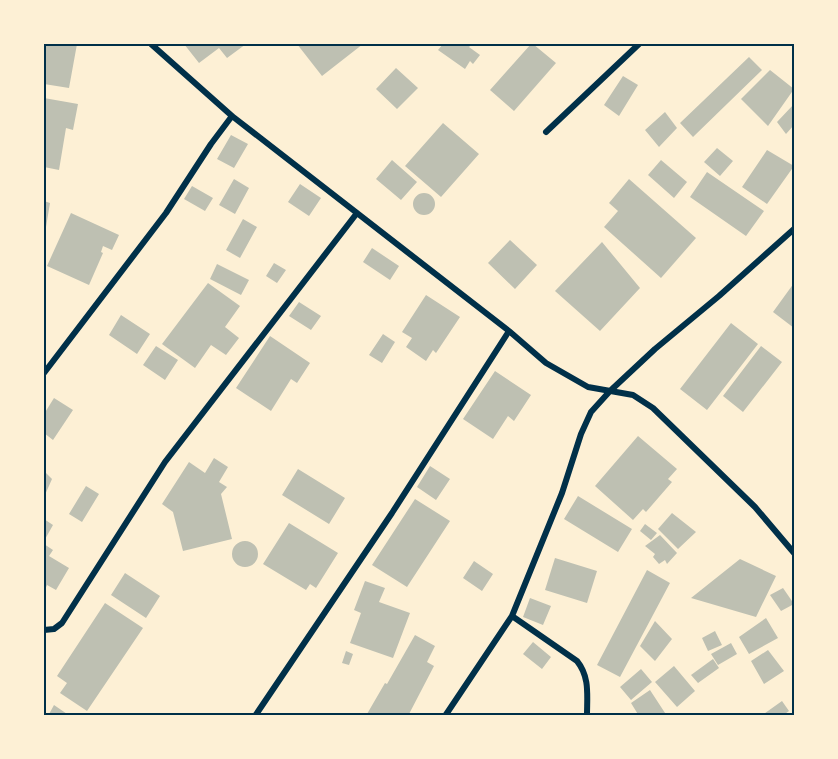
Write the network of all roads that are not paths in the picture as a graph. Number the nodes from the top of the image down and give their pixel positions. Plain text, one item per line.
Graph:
1 (151, 44) edge
2 (639, 44) edge
3 (232, 116) junction
4 (546, 132) dead end
5 (357, 213) junction
6 (795, 229) edge
7 (509, 331) junction
8 (44, 373) edge
9 (610, 391) junction
10 (795, 553) edge
11 (512, 616) junction
12 (44, 630) edge
13 (255, 716) edge
14 (445, 716) edge
15 (587, 716) edge

1 - 3 street
2 - 4 street
3 - 5 street
3 - 8 street
5 - 7 street
5 - 12 street
6 - 9 street
7 - 9 street
7 - 13 street
9 - 10 street
9 - 11 street
11 - 14 street
11 - 15 street

